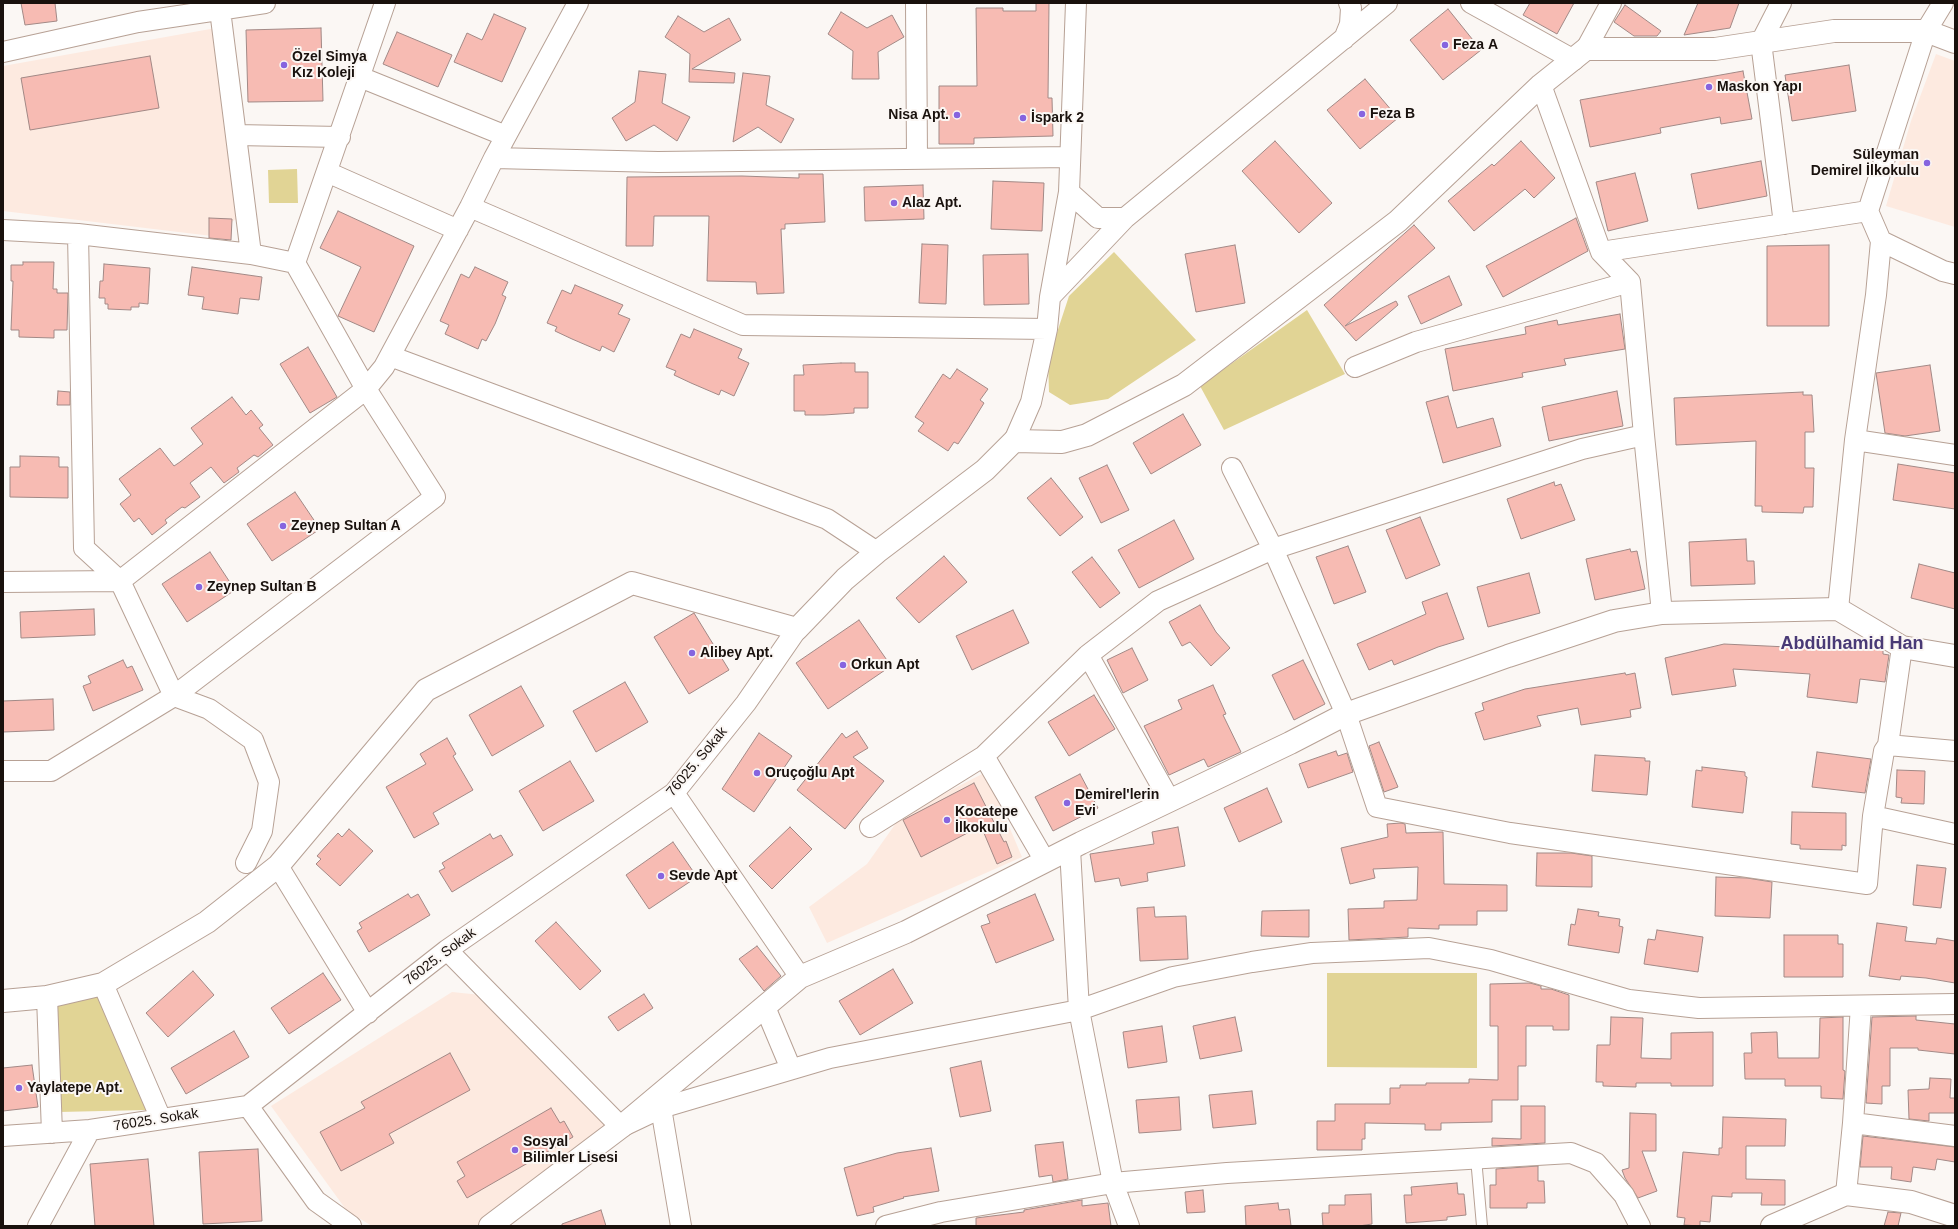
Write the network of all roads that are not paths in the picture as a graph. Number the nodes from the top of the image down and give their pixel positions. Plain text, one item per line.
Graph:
1 (266, 3) edge
2 (385, 3) edge
3 (578, 3) edge
4 (916, 3) edge
5 (1076, 3) edge
6 (1349, 3) edge
7 (1387, 3) edge
8 (1471, 3) edge
9 (1611, 3) edge
10 (1781, 3) edge
11 (1943, 3) edge
12 (220, 10) junction
13 (1926, 31) junction
14 (1344, 39) junction
15 (1761, 42) junction
16 (1955, 42) edge
17 (3, 52) edge
18 (1580, 54) junction
19 (360, 77) junction
20 (1541, 85) junction
21 (236, 135) junction
22 (506, 136) junction
23 (340, 137) junction
24 (494, 158) junction
25 (1070, 158) junction
26 (917, 160) junction
27 (327, 172) junction
28 (1069, 192) junction
29 (470, 207) junction
30 (1868, 211) junction
31 (1125, 218) junction
32 (1784, 224) junction
33 (3, 230) edge
34 (458, 230) junction
35 (78, 234) junction
36 (1881, 241) junction
37 (1601, 252) junction
38 (251, 254) junction
39 (295, 263) junction
40 (1955, 274) edge
41 (1630, 282) junction
42 (1050, 297) junction
43 (1047, 328) junction
44 (390, 356) junction
45 (1355, 367) dead end
46 (366, 389) junction
47 (1644, 435) junction
48 (1855, 440) junction
49 (1014, 441) junction
50 (1955, 455) edge
51 (1232, 468) dead end
52 (1273, 549) junction
53 (877, 552) junction
54 (120, 581) junction
55 (3, 582) edge
56 (1838, 609) junction
57 (1662, 613) junction
58 (797, 629) junction
59 (1902, 647) junction
60 (1088, 655) junction
61 (1955, 656) edge
62 (174, 696) junction
63 (1346, 714) junction
64 (1888, 745) junction
65 (1955, 750) edge
66 (984, 756) junction
67 (3, 771) edge
68 (674, 793) junction
69 (1170, 801) junction
70 (1873, 816) junction
71 (870, 827) dead end
72 (1955, 834) edge
73 (1070, 849) junction
74 (1045, 861) junction
75 (246, 863) dead end
76 (278, 866) junction
77 (447, 950) junction
78 (800, 977) junction
79 (103, 984) junction
80 (47, 997) junction
81 (3, 1001) edge
82 (1955, 1004) edge
83 (1861, 1006) junction
84 (764, 1007) junction
85 (1079, 1010) junction
86 (368, 1013) junction
87 (792, 1069) junction
88 (248, 1106) junction
89 (660, 1108) junction
90 (161, 1119) junction
91 (1853, 1123) junction
92 (620, 1127) junction
93 (90, 1130) junction
94 (52, 1133) junction
95 (3, 1136) edge
96 (1955, 1136) edge
97 (1476, 1158) junction
98 (1113, 1183) junction
99 (1846, 1194) junction
100 (1955, 1216) edge
101 (38, 1226) edge
102 (351, 1226) edge
103 (490, 1226) edge
104 (680, 1226) edge
105 (886, 1226) edge
106 (1129, 1226) edge
107 (1482, 1226) edge
108 (1640, 1226) edge
109 (1772, 1226) edge

1 - 12 street
2 - 19 street
3 - 22 street
4 - 26 street
5 - 25 street
6 - 14 street
7 - 14 street
8 - 18 street
9 - 18 street
10 - 15 street
11 - 13 street
12 - 17 street
12 - 21 street
13 - 15 street
13 - 16 street
13 - 30 street
14 - 31 street
15 - 18 street
15 - 32 street
18 - 20 street
19 - 22 street
19 - 23 street
20 - 37 street
20 - 49 street
21 - 23 street
21 - 38 street
22 - 24 street
23 - 27 street
24 - 26 street
24 - 29 street
25 - 26 street
25 - 28 street
27 - 34 street
27 - 39 street
28 - 31 street
28 - 42 street
29 - 34 street
29 - 43 street
30 - 32 street
30 - 36 street
31 - 42 street
32 - 37 street
33 - 35 street
34 - 44 street
35 - 38 street
35 - 54 street
36 - 40 street
36 - 48 street
37 - 41 street
38 - 39 street
39 - 46 street
41 - 45 street
41 - 47 street
42 - 43 street
43 - 49 street
44 - 46 street
44 - 53 street
46 - 54 street
46 - 62 street
47 - 52 street
47 - 57 street
48 - 50 street
48 - 56 street
49 - 53 street
51 - 52 street
52 - 60 street
52 - 63 street
53 - 58 street
54 - 55 street
54 - 62 street
56 - 57 street
56 - 59 street
57 - 63 street
58 - 68 street, 76025. Sokak
58 - 76 street
59 - 61 street
59 - 64 street
60 - 66 street
60 - 69 street
62 - 67 street
62 - 75 street
63 - 69 street
63 - 70 street
64 - 65 street
64 - 70 street
66 - 71 street
66 - 74 street
68 - 77 street, 76025. Sokak
68 - 78 street
69 - 73 street
70 - 72 street
73 - 74 street
73 - 85 street
74 - 78 street
76 - 79 street
76 - 86 street
77 - 86 street, 76025. Sokak
77 - 92 street
78 - 84 street
79 - 80 street
79 - 90 street
80 - 81 street
80 - 94 street
82 - 83 street
83 - 85 street
83 - 91 street
84 - 87 street
84 - 92 street
85 - 87 street
85 - 98 street
86 - 88 street, 76025. Sokak
87 - 89 street
88 - 90 street, 76025. Sokak
88 - 102 street
89 - 92 street
89 - 104 street
90 - 93 street, 76025. Sokak
91 - 96 street
91 - 99 street
92 - 103 street
93 - 94 street, 76025. Sokak
93 - 101 street
94 - 95 street, 76025. Sokak
97 - 98 street
97 - 107 lane
97 - 108 street
98 - 105 street
98 - 106 street
99 - 100 street
99 - 109 street

